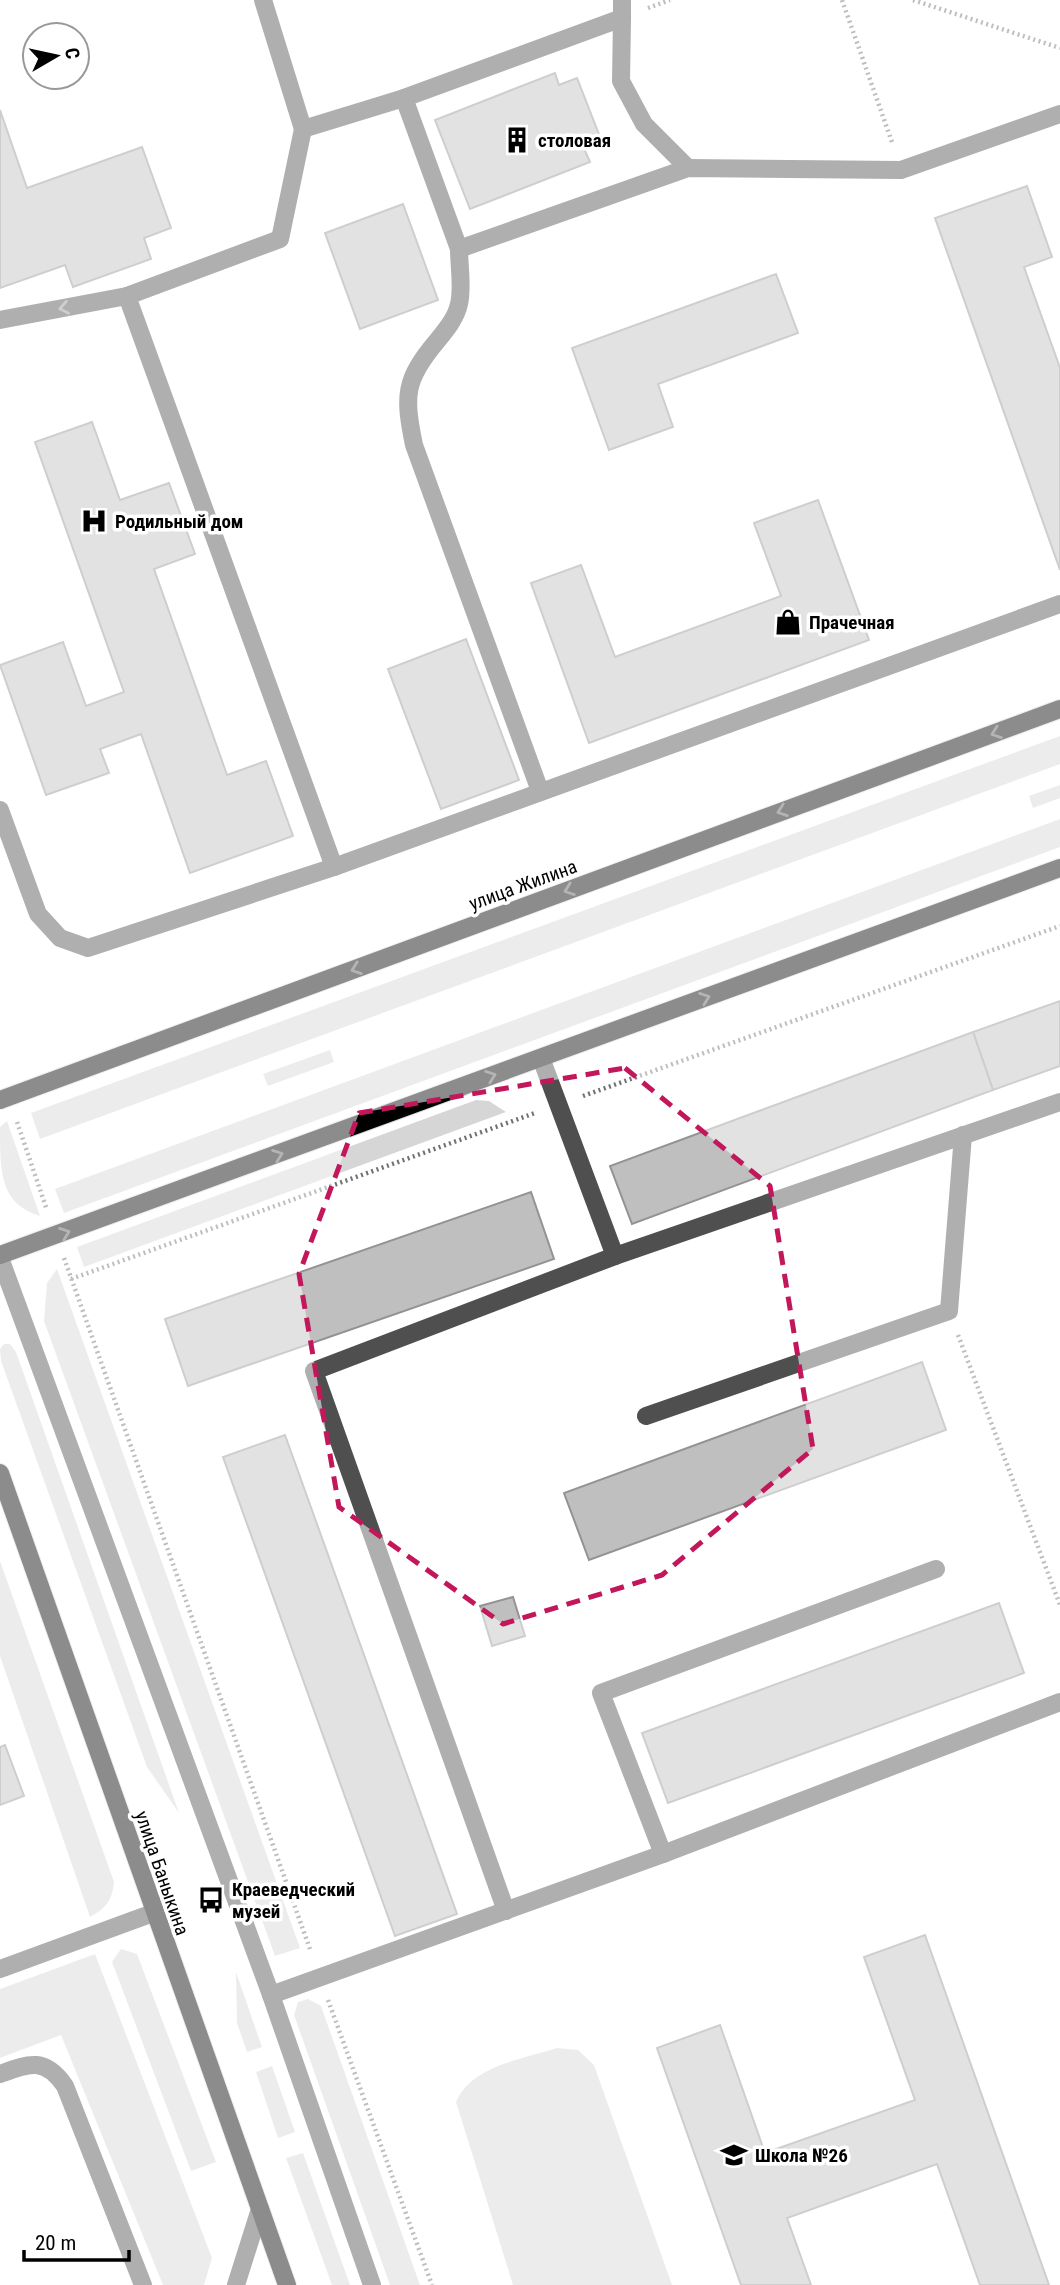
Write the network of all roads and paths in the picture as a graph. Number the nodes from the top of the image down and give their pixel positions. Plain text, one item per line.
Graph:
1 (263, 0) edge
2 (622, 0) edge
3 (842, 0) edge
4 (913, 0) edge
5 (622, 18) junction
6 (1060, 48) edge
7 (404, 98) junction
8 (1059, 116) edge
9 (303, 129) junction
10 (688, 167) junction
11 (901, 170) junction
12 (459, 249) junction
13 (127, 296) junction
14 (0, 320) edge
15 (1060, 604) edge
16 (1060, 709) edge
17 (540, 791) junction
18 (0, 810) edge
19 (334, 867) junction
20 (1060, 868) edge
21 (541, 1058) junction
22 (4, 1098) edge
23 (1060, 1102) edge
24 (963, 1135) junction
25 (56, 1237) junction
26 (615, 1256) junction
27 (0, 1257) edge
28 (949, 1311) junction
29 (646, 1416) dead end
30 (0, 1473) edge
31 (936, 1569) dead end
32 (1060, 1605) edge
33 (1060, 1702) edge
34 (663, 1854) junction
35 (506, 1911) junction
36 (153, 1913) junction
37 (0, 1969) edge
38 (320, 1978) junction
39 (271, 1995) junction
40 (0, 2074) edge
41 (260, 2209) junction
42 (143, 2285) edge
43 (236, 2285) edge
44 (287, 2285) edge
45 (372, 2285) edge
46 (432, 2285) edge

1 - 9 lane
2 - 5 lane
3 - 11 path
4 - 6 path
5 - 7 lane
5 - 10 lane
7 - 9 lane
7 - 12 lane
8 - 11 lane
9 - 13 lane
10 - 11 lane
10 - 12 lane
12 - 17 lane
13 -> 14 lane
13 - 19 lane
15 - 17 lane
16 -> 22 main road, улица Жилина
17 - 19 lane
18 - 19 lane
21 -> 20 main road
25 -> 21 main road
21 - 26 lane
22 - 25 path
23 - 24 lane
24 - 26 lane
24 - 28 lane
25 - 27 main road
25 - 38 path
26 - 35 lane
27 - 39 lane
28 - 29 lane
28 - 32 path
30 - 36 main road, улица Баныкина
31 - 34 lane
33 - 34 lane
34 - 35 lane
35 - 38 lane
36 - 37 lane
36 - 41 main road, улица Баныкина
38 - 39 lane
38 - 46 path
39 - 45 lane
40 - 42 lane
41 - 43 lane
41 - 44 main road, улица Баныкина

